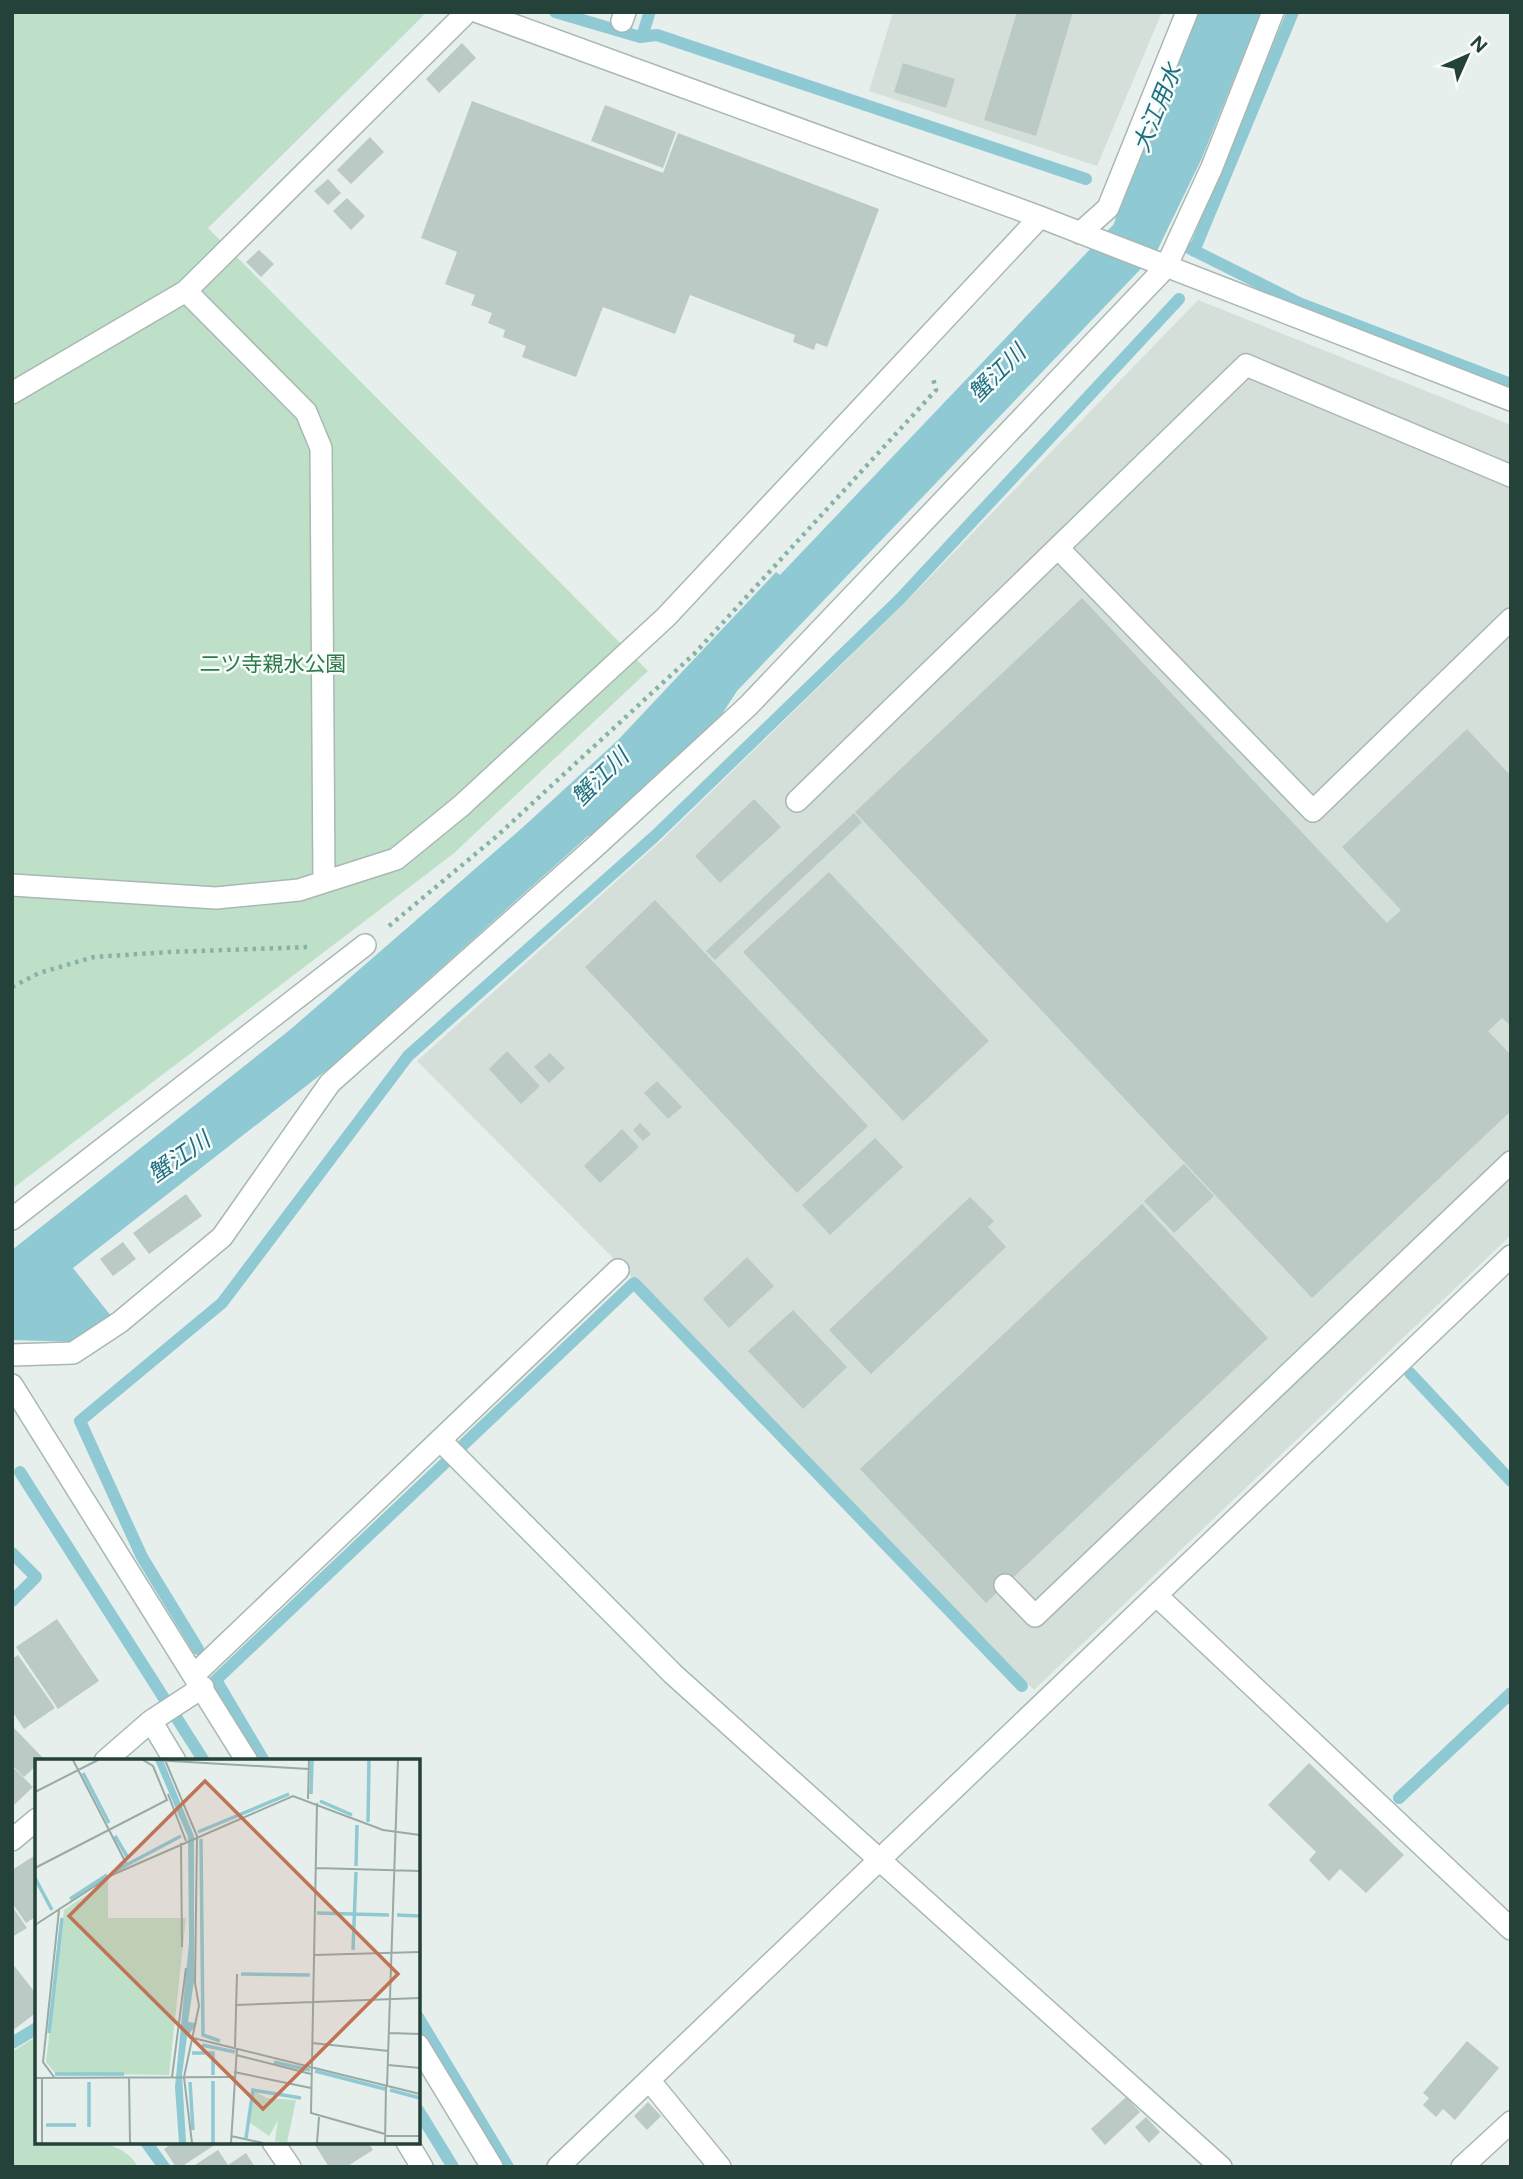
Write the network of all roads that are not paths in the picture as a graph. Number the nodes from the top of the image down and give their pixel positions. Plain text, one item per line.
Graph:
1 (467, 12) edge
2 (478, 12) edge
3 (1187, 12) edge
4 (1273, 12) edge
5 (1040, 217) junction
6 (1087, 236) junction
7 (1166, 267) junction
8 (186, 291) junction
9 (12, 393) edge
10 (1511, 400) edge
11 (1511, 476) edge
12 (1058, 548) junction
13 (1511, 619) edge
14 (797, 802) dead end
15 (324, 882) junction
16 (12, 886) edge
17 (365, 945) road end
18 (1511, 1162) edge
19 (12, 1219) edge
20 (1511, 1256) edge
21 (618, 1270) dead end
22 (12, 1355) edge
23 (12, 1385) edge
24 (440, 1440) junction
25 (1005, 1585) dead end
26 (1156, 1595) junction
27 (196, 1686) junction
28 (155, 1719) junction
29 (107, 1759) edge
30 (174, 1759) edge
31 (246, 1759) edge
32 (35, 1820) edge
33 (14, 1836) edge
34 (879, 1860) junction
35 (1511, 1929) edge
36 (420, 2048) edge
37 (649, 2080) junction
38 (1511, 2122) edge
39 (274, 2144) edge
40 (408, 2144) edge
41 (289, 2167) edge
42 (422, 2167) edge
43 (492, 2167) edge
44 (558, 2167) edge
45 (720, 2167) edge
46 (1221, 2167) edge
47 (1462, 2167) edge

1 - 8 street
2 - 5 street
3 - 6 street
4 - 7 street
5 - 6 street
5 - 15 street
6 - 7 street
7 - 10 street
7 - 22 street
8 - 9 street
8 - 15 street
11 - 12 street
12 - 13 street
12 - 14 street
15 - 16 street
17 - 19 street
18 - 25 street
20 - 26 street
21 - 24 street
23 - 27 street
24 - 27 street
24 - 34 street
26 - 34 street
26 - 35 street
27 - 28 street
27 - 31 street
28 - 29 street
28 - 30 street
32 - 33 street
34 - 37 street
34 - 46 street
36 - 43 street
37 - 44 street
37 - 45 street
38 - 47 street
39 - 41 street
40 - 42 street

